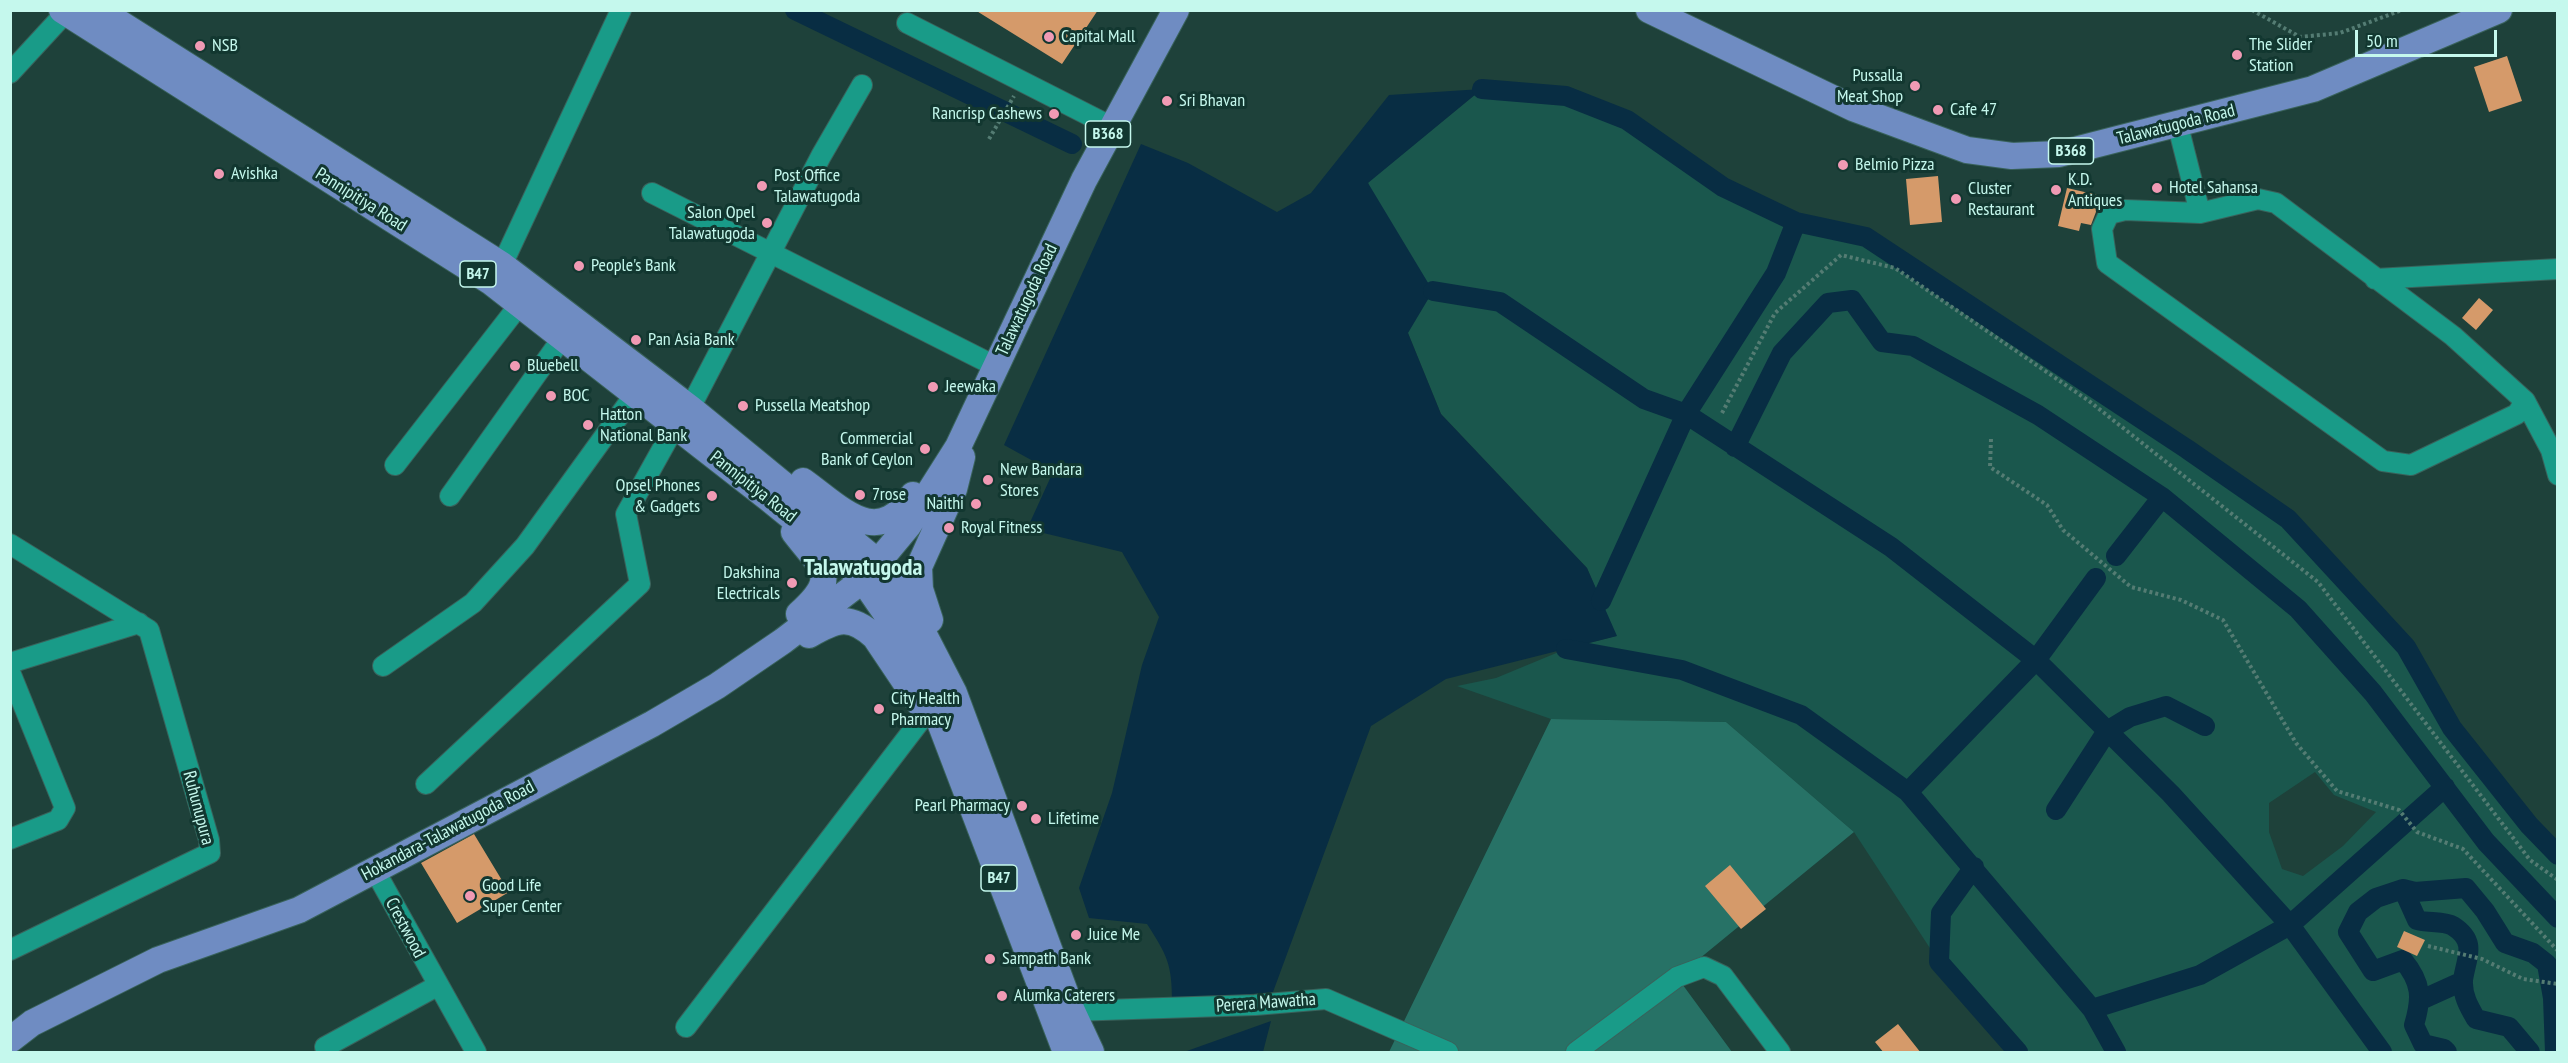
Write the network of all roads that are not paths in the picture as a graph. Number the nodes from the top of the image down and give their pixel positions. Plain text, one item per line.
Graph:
1 (99, 10) edge
2 (621, 10) edge
3 (1176, 10) edge
4 (1649, 10) edge
5 (2499, 10) edge
6 (65, 12) edge
7 (907, 23) dead end
8 (10, 73) edge
9 (862, 85) dead end
10 (2178, 126) junction
11 (1112, 127) junction
12 (652, 193) dead end
13 (2200, 213) junction
14 (770, 253) junction
15 (2558, 269) edge
16 (496, 274) junction
17 (2375, 279) junction
18 (520, 304) junction
19 (563, 337) junction
20 (996, 367) junction
21 (635, 394) junction
22 (2525, 401) junction
23 (683, 417) junction
24 (972, 419) junction
25 (748, 455) junction
26 (394, 465) dead end
27 (2558, 475) edge
28 (450, 496) dead end
29 (768, 498) junction
30 (10, 544) edge
31 (871, 572) junction
32 (139, 623) junction
33 (753, 661) junction
34 (10, 663) edge
35 (383, 666) dead end
36 (10, 672) edge
37 (946, 677) junction
38 (929, 708) junction
39 (426, 784) dead end
40 (10, 839) edge
41 (374, 869) junction
42 (10, 950) edge
43 (437, 987) junction
44 (1072, 1011) junction
45 (686, 1027) dead end
46 (10, 1040) edge
47 (325, 1047) dead end
48 (476, 1053) edge
49 (1066, 1053) edge
50 (1091, 1053) edge
51 (1448, 1053) edge
52 (1576, 1053) edge
53 (1780, 1053) edge

1 - 16 main road, Pannipitiya Road / B47
2 - 16 street
3 - 11 main road, Talawatugoda Road / B368
4 - 10 main road, Talawatugoda Road / B368
5 - 10 main road, Talawatugoda Road / B368
6 - 8 street
6 - 16 main road, Pannipitiya Road / B47
7 - 11 street
9 - 14 street
10 - 13 street
11 - 20 main road, Talawatugoda Road / B368
12 - 14 street
13 - 17 street
13 - 22 street
14 - 20 street
14 - 23 street
15 - 17 street
16 - 18 main road, Pannipitiya Road / B47
16 - 23 main road, Pannipitiya Road / B47
17 - 22 street
18 - 19 main road, Pannipitiya Road / B47
18 - 26 street
19 - 21 main road, Pannipitiya Road / B47
19 - 28 street
20 - 24 main road, Talawatugoda Road / B368
21 - 23 main road, Pannipitiya Road / B47
21 - 35 street
22 - 27 street
23 - 25 main road, Pannipitiya Road / B47
23 - 29 main road, Pannipitiya Road / B47
23 - 39 street
24 - 25 main road
24 - 31 main road, Talawatugoda Road / B368
24 - 37 main road
25 - 31 main road, Pannipitiya Road / B47
29 - 31 main road, Pannipitiya Road / B47
29 - 33 main road
30 - 32 street, Ruhunupura
31 - 33 main road, Hokandara-Talawatugoda Road
31 - 37 main road, Pannipitiya Road / B47
31 - 38 main road, Pannipitiya Road / B47
32 - 34 street
32 - 42 street, Ruhunupura
33 - 38 main road
33 - 41 main road, Hokandara-Talawatugoda Road
36 - 40 street
37 - 44 main road, Pannipitiya Road / B47
38 - 45 street
38 - 49 main road, Pannipitiya Road / B47
41 - 43 street, Crestwood
41 - 46 main road, Hokandara-Talawatugoda Road
43 - 47 street
43 - 48 street, Crestwood
44 - 50 main road, Pannipitiya Road / B47
44 - 51 street, Perera Mawatha
52 - 53 street

